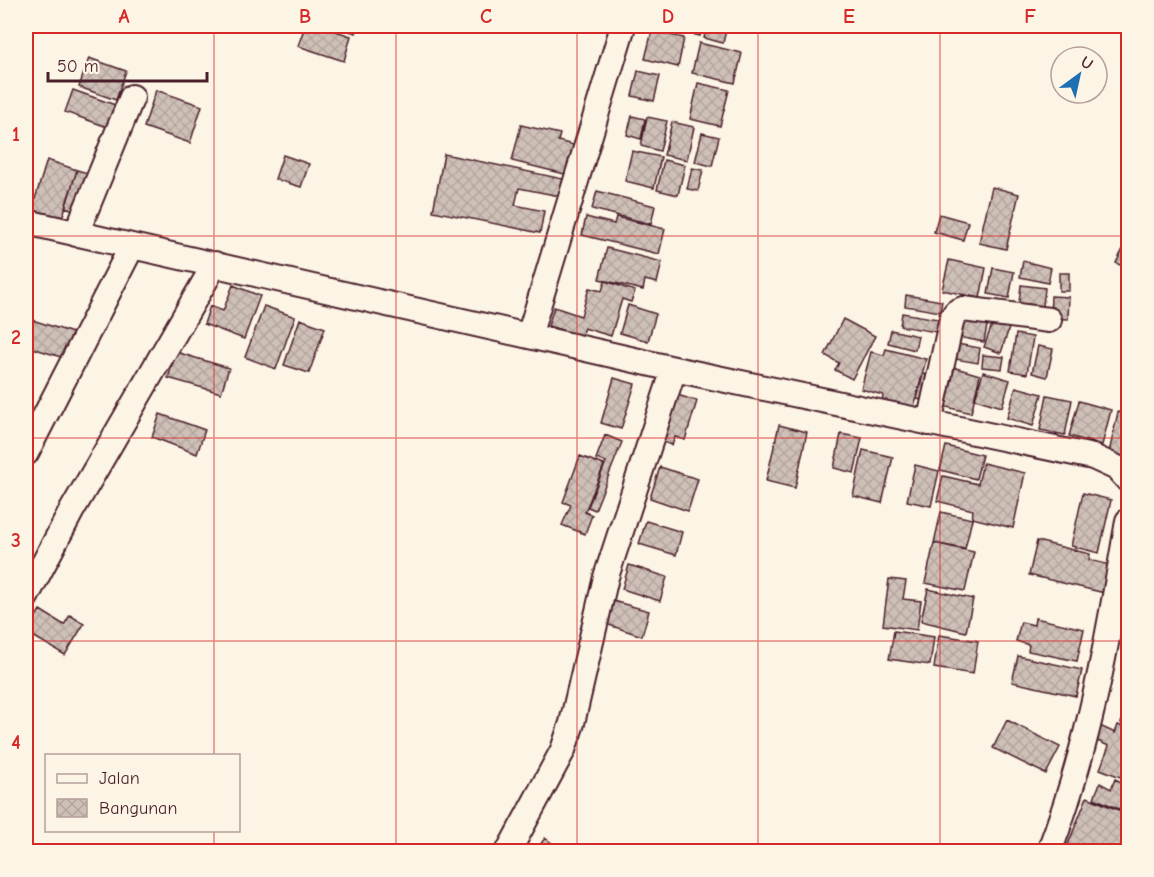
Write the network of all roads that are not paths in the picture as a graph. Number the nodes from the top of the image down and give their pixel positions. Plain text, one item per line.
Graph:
1 (624, 26) edge
2 (132, 97) dead end
3 (26, 222) edge
4 (75, 234) junction
5 (132, 246) junction
6 (215, 264) junction
7 (1049, 320) dead end
8 (529, 336) junction
9 (674, 369) junction
10 (929, 423) junction
11 (26, 453) edge
12 (1127, 475) edge
13 (1128, 521) edge
14 (26, 597) edge
15 (508, 852) edge
16 (1049, 852) edge

1 - 8 street
2 - 4 street
3 - 4 street
4 - 5 street
5 - 6 street
5 - 11 street
6 - 8 street
6 - 14 street
7 - 10 street
8 - 9 street
9 - 10 street
9 - 15 street
10 - 12 street
13 - 16 street

